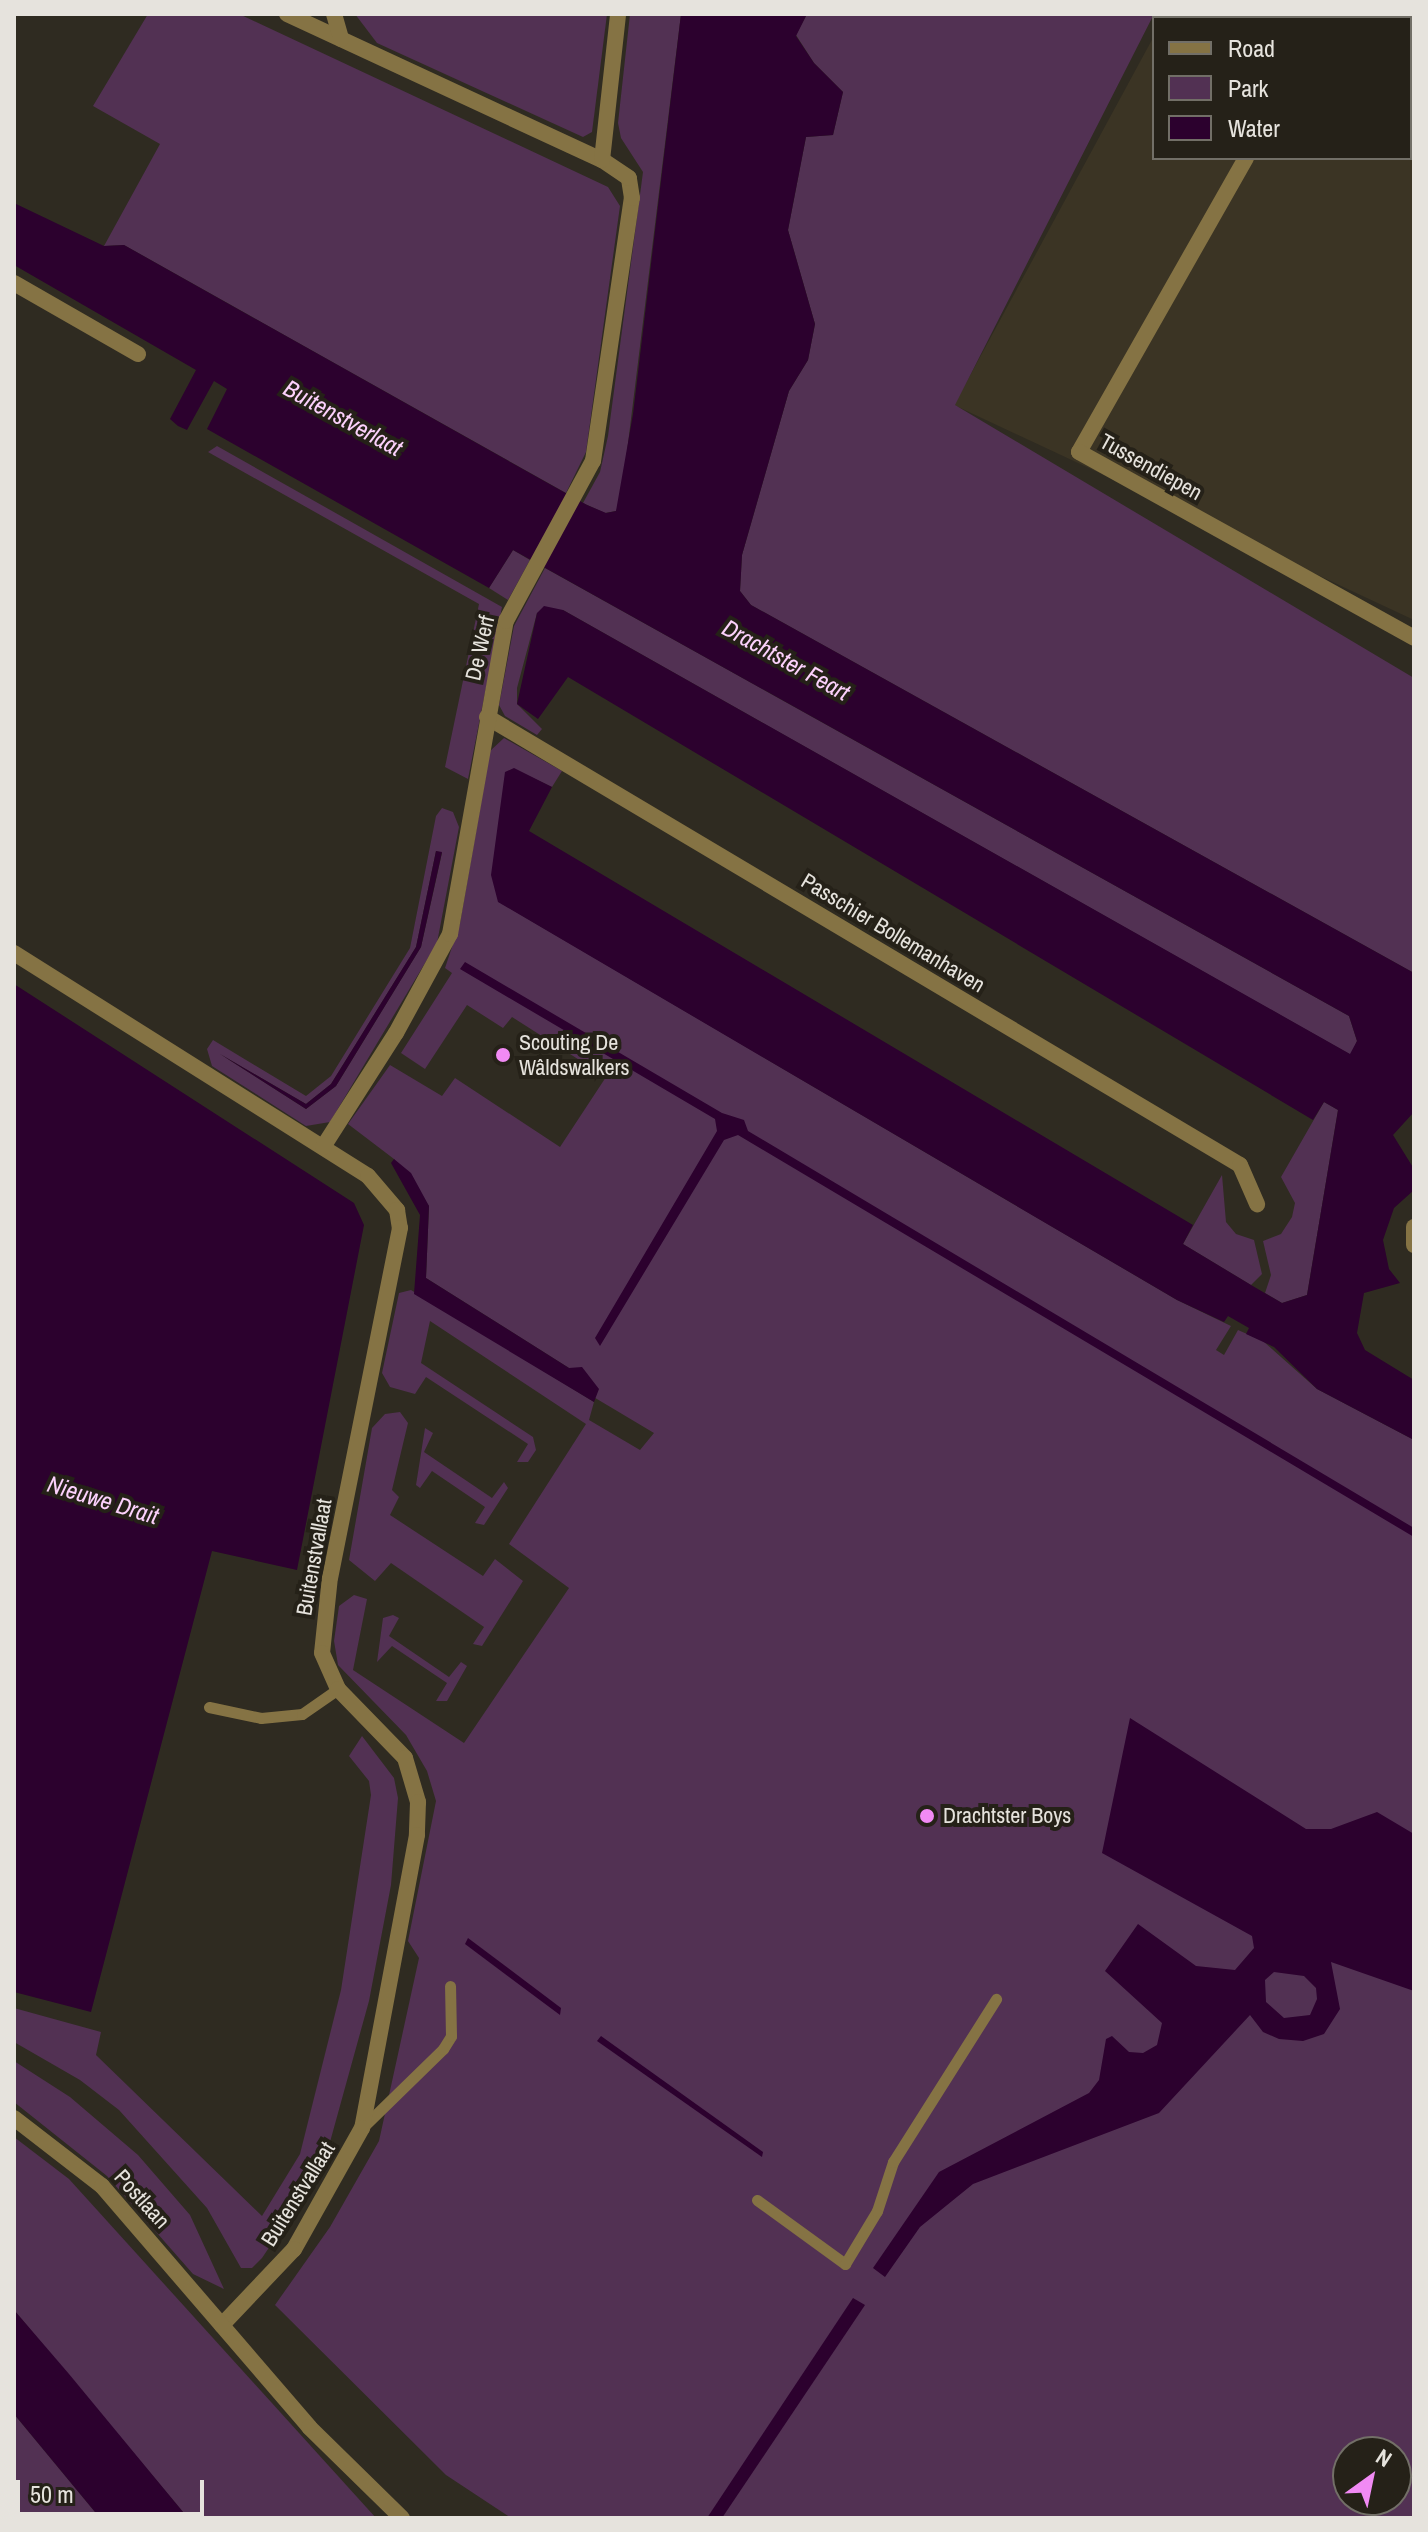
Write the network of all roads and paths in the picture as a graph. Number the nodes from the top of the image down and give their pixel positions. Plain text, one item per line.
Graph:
1 (287, 14) edge
2 (334, 14) edge
3 (618, 14) edge
4 (341, 39) junction
5 (602, 160) junction
6 (1245, 160) edge
7 (14, 283) edge
8 (138, 354) dead end
9 (1414, 638) edge
10 (487, 717) junction
11 (14, 953) edge
12 (323, 1147) junction
13 (1257, 1204) dead end
14 (1414, 1227) edge
15 (1414, 1245) edge
16 (338, 1689) junction
17 (209, 1707) dead end
18 (450, 1986) dead end
19 (996, 1999) dead end
20 (14, 2118) edge
21 (362, 2128) junction
22 (757, 2200) dead end
23 (222, 2325) junction
24 (402, 2518) edge

1 - 4 street
2 - 4 street
3 - 5 street
4 - 5 street, De Werf
5 - 10 street, De Werf
6 - 9 street, Tussendiepen
7 - 8 street
10 - 12 street, De Werf
10 - 13 street, Passchier Bollemanhaven
11 - 12 street, Buitenstvallaat
12 - 16 street, Buitenstvallaat
14 - 15 street
16 - 17 lane
16 - 21 street, Buitenstvallaat
18 - 21 lane
19 - 22 lane
20 - 23 street, Postlaan
21 - 23 street, Buitenstvallaat
23 - 24 street, Postlaan

